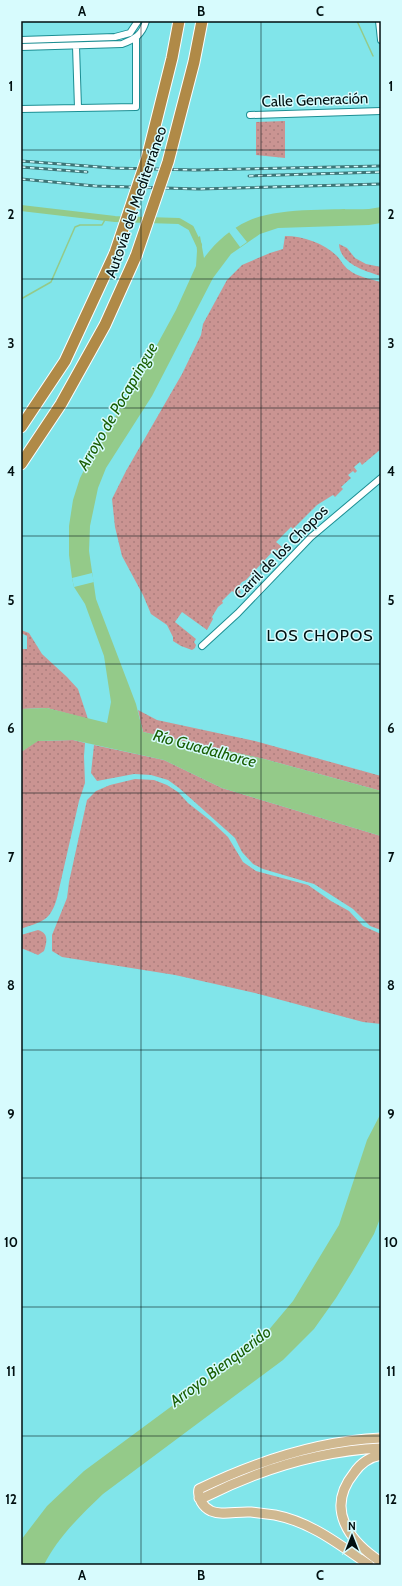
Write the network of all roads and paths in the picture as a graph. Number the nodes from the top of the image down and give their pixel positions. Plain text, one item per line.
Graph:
1 (138, 21) edge
2 (146, 21) edge
3 (179, 21) edge
4 (202, 21) edge
5 (379, 21) edge
6 (21, 39) edge
7 (136, 39) junction
8 (381, 40) edge
9 (76, 46) junction
10 (21, 47) edge
11 (78, 108) junction
12 (21, 109) edge
13 (381, 111) edge
14 (250, 115) dead end
15 (21, 427) edge
16 (21, 464) edge
17 (381, 478) edge
18 (202, 646) dead end
19 (381, 1438) edge
20 (381, 1448) edge
21 (381, 1455) edge
22 (201, 1494) junction
23 (381, 1562) edge
24 (369, 1565) edge

1 - 6 street
2 - 7 street
3 - 15 highway, Autovía del Mediterráneo, bridge
4 - 16 highway, Autovía del Mediterráneo, bridge
5 - 8 street
7 - 9 street
7 - 11 street
9 - 10 street
9 - 11 street
11 - 12 street
13 - 14 street, Calle Generación
17 - 18 street, Carril de los Chopos
19 - 22 main road
20 - 22 main road
21 - 23 main road
22 - 24 main road

